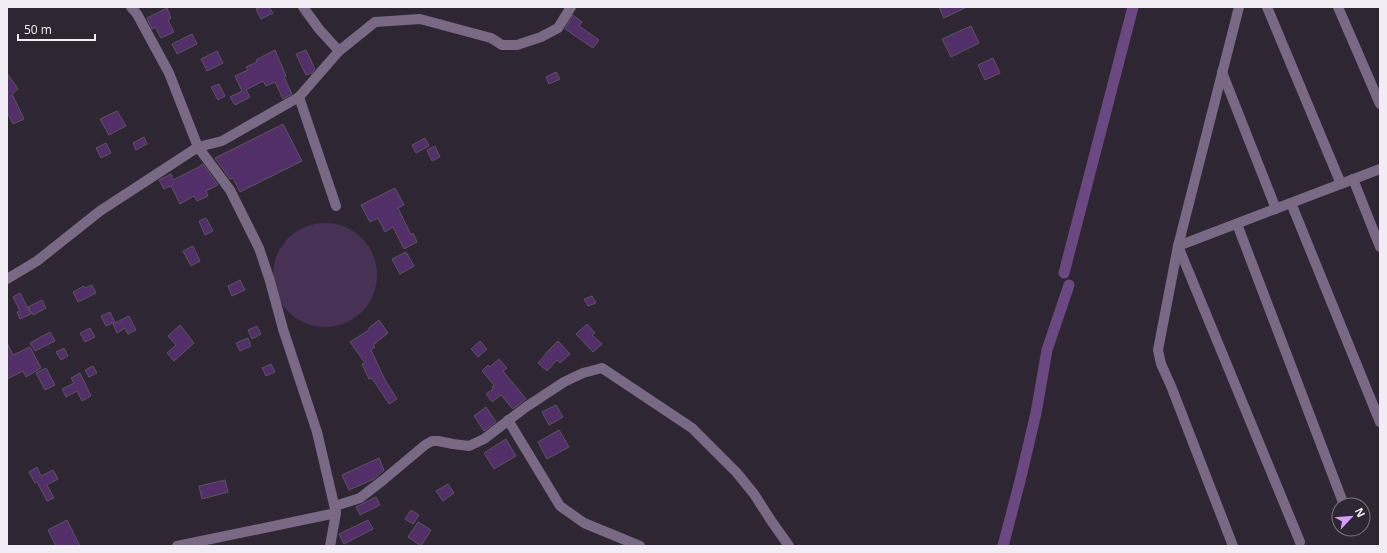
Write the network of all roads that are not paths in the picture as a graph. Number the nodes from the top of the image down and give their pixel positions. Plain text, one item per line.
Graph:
1 (131, 7) edge
2 (303, 7) edge
3 (571, 7) edge
4 (1239, 7) edge
5 (1267, 7) edge
6 (1338, 7) edge
7 (339, 52) junction
8 (1222, 72) junction
9 (299, 97) junction
10 (1380, 104) edge
11 (198, 147) junction
12 (1380, 169) edge
13 (1353, 179) junction
14 (1342, 184) junction
15 (1291, 203) junction
16 (336, 206) dead end
17 (1276, 209) junction
18 (1237, 224) junction
19 (1178, 246) junction
20 (1380, 247) edge
21 (7, 280) edge
22 (508, 420) junction
23 (1380, 422) edge
24 (1341, 497) edge
25 (336, 513) junction
26 (1300, 542) dead end
27 (177, 546) edge
28 (330, 546) edge
29 (640, 546) edge
30 (789, 546) edge
31 (1233, 546) edge

1 - 11 street
2 - 7 street
3 - 7 street
4 - 8 street
5 - 14 street
6 - 10 street
7 - 9 street
8 - 17 street
8 - 19 street
9 - 11 street
9 - 16 street
11 - 21 street
11 - 25 street
12 - 13 street
13 - 14 street
13 - 20 street
14 - 15 street
15 - 17 street
15 - 23 street
17 - 18 street
18 - 19 street
18 - 24 street
19 - 26 street
19 - 31 street
22 - 25 street
22 - 29 street
22 - 30 street
25 - 27 street
25 - 28 street

